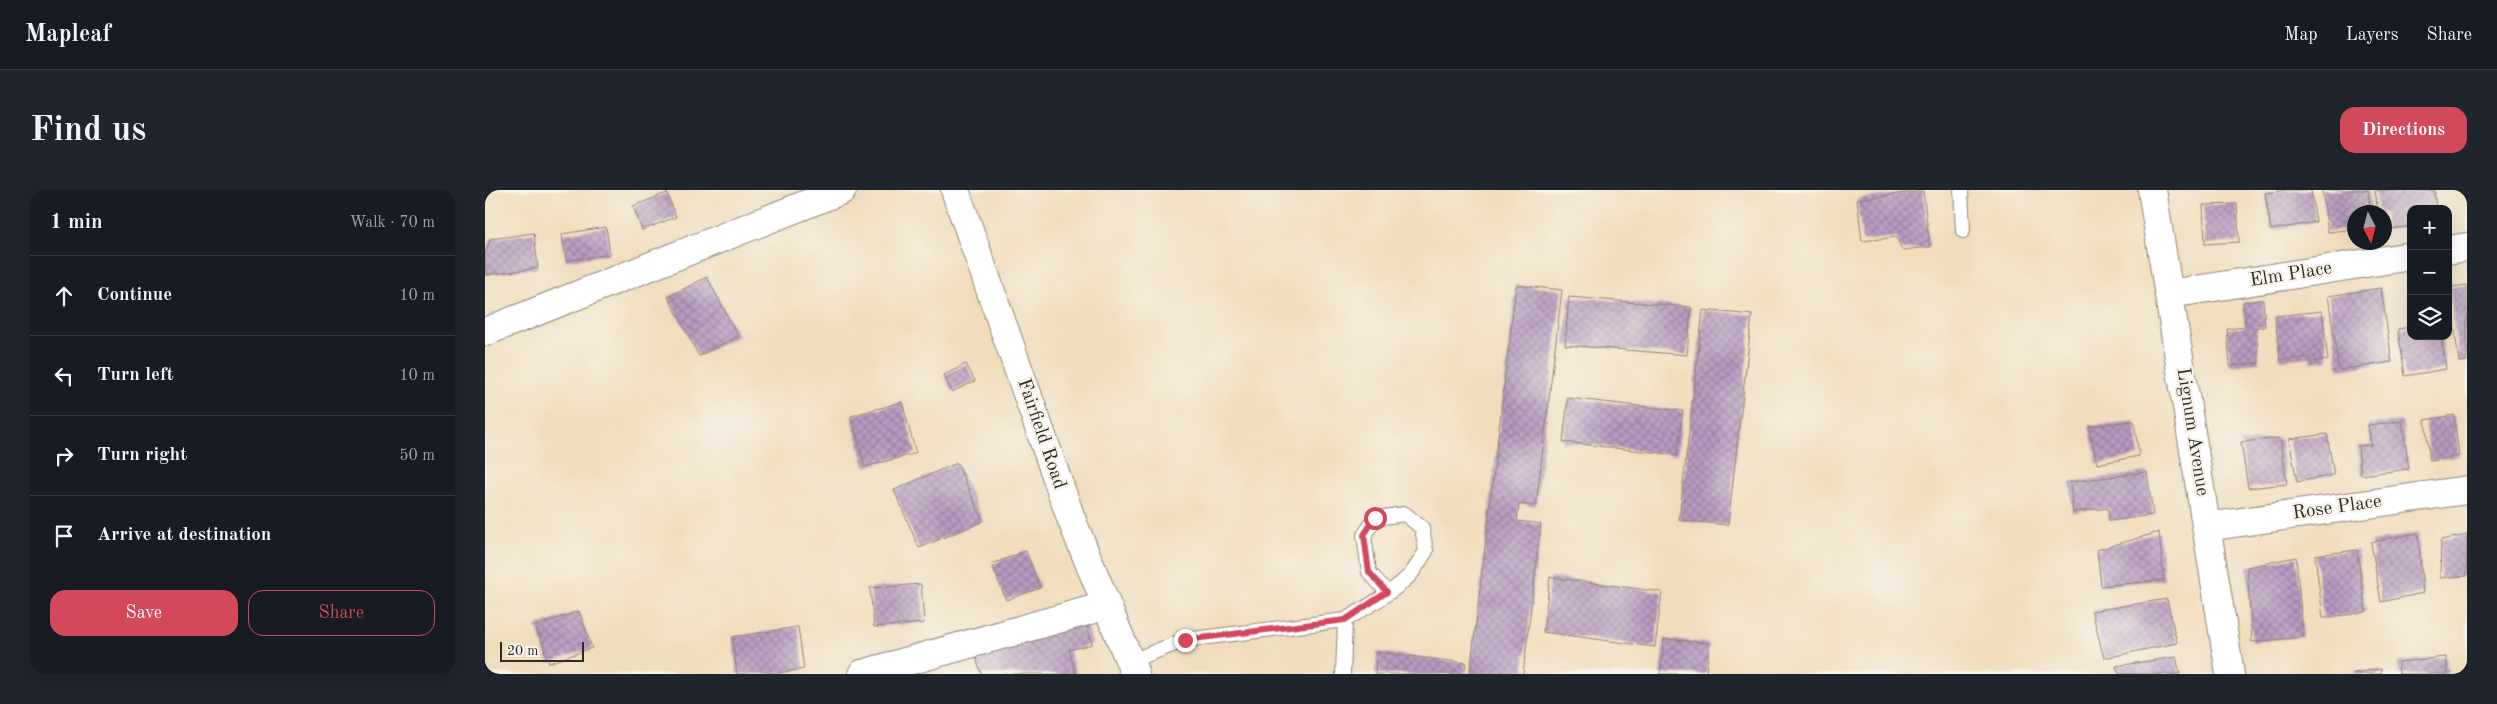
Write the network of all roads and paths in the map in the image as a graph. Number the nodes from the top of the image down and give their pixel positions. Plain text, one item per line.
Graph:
1 (842, 190) edge
2 (955, 190) edge
3 (1961, 190) edge
4 (2152, 190) edge
5 (1963, 231) dead end
6 (2467, 247) edge
7 (2452, 249) edge
8 (2407, 257) edge
9 (2171, 294) junction
10 (485, 332) edge
11 (2467, 490) edge
12 (2206, 526) junction
13 (1387, 592) junction
14 (1105, 606) junction
15 (1345, 620) junction
16 (1133, 668) edge
17 (862, 674) edge
18 (1343, 674) edge
19 (2230, 674) edge

1 - 10 street
2 - 14 street, Fairfield Road
3 - 5 lane
4 - 9 street, Lignum Avenue
6 - 7 street
8 - 9 street, Elm Place
9 - 12 street, Lignum Avenue
11 - 12 street, Rose Place
12 - 19 street, Lignum Avenue
13 - 13 lane
13 - 15 lane
14 - 16 street, Fairfield Road
14 - 17 street
15 - 16 lane
15 - 18 lane

